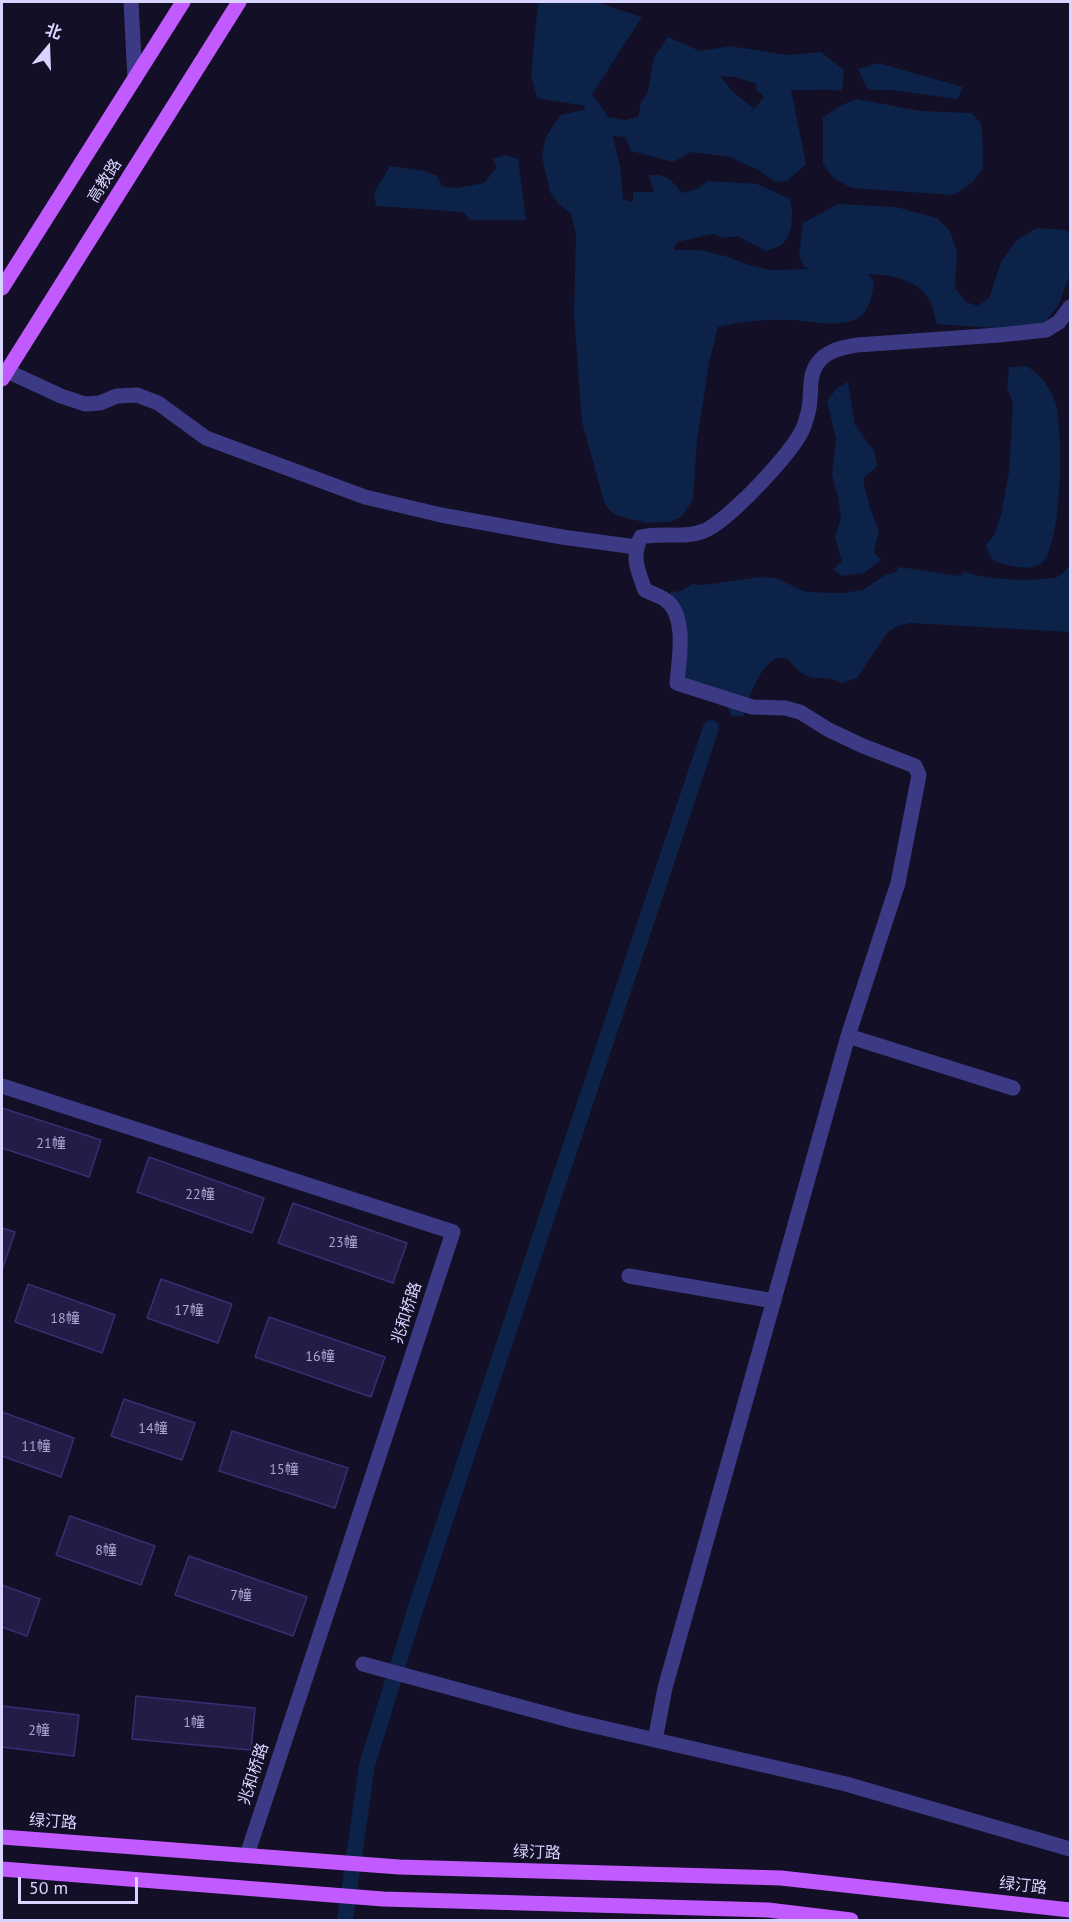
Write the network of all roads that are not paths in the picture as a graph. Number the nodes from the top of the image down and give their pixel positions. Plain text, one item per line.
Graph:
1 (131, 2) edge
2 (183, 2) edge
3 (239, 2) edge
4 (135, 79) junction
5 (2, 288) edge
6 (1071, 307) edge
7 (4, 375) edge
8 (636, 547) junction
9 (848, 1036) junction
10 (2, 1086) edge
11 (1013, 1088) dead end
12 (630, 1276) dead end
13 (774, 1301) junction
14 (363, 1664) dead end
15 (655, 1740) junction
16 (2, 1837) edge
17 (1071, 1849) edge
18 (247, 1855) junction
19 (2, 1869) edge
20 (1071, 1910) edge
21 (851, 1920) edge

1 - 4 street
2 - 4 main road, 高教路
3 - 7 main road, 高教路
4 - 5 main road, 高教路
6 - 8 street
7 - 8 street
8 - 9 street
9 - 11 street
9 - 13 street
10 - 18 street, 兆和桥路
12 - 13 street
13 - 15 street
14 - 15 street
15 - 17 street
16 - 18 main road, 绿汀路
18 - 20 main road, 绿汀路
19 - 21 main road

